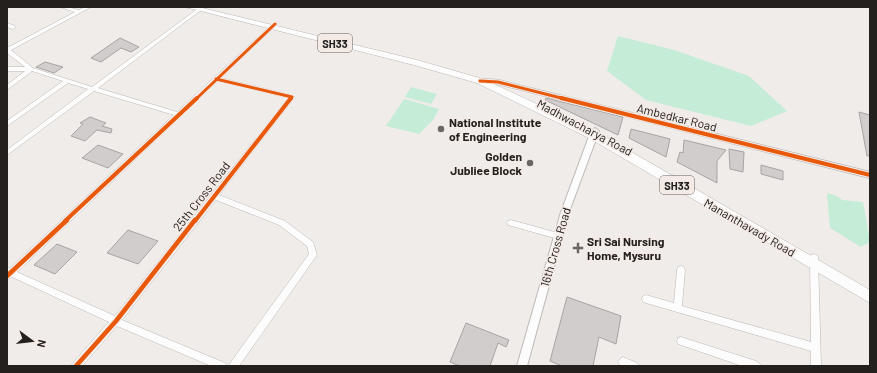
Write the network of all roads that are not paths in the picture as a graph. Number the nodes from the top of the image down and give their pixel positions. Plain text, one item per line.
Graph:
1 (62, 7) edge
2 (89, 7) edge
3 (190, 7) edge
4 (203, 8) edge
5 (80, 12) junction
6 (273, 26) junction
7 (7, 50) edge
8 (7, 69) edge
9 (31, 69) junction
10 (216, 79) junction
11 (67, 81) junction
12 (480, 81) junction
13 (498, 82) junction
14 (7, 88) edge
15 (93, 89) junction
16 (180, 115) junction
17 (7, 124) edge
18 (594, 133) junction
19 (7, 153) edge
20 (870, 175) edge
21 (214, 196) junction
22 (511, 223) dead end
23 (558, 236) junction
24 (813, 260) junction
25 (681, 270) dead end
26 (8, 273) edge
27 (870, 290) edge
28 (870, 297) edge
29 (646, 299) dead end
30 (678, 308) junction
31 (116, 321) junction
32 (681, 341) dead end
33 (815, 348) junction
34 (623, 362) dead end
35 (76, 366) edge
36 (222, 366) edge
37 (233, 366) edge
38 (522, 366) edge
39 (634, 366) edge
40 (756, 366) edge
41 (816, 366) edge

1 - 5 street
2 - 5 street
3 - 4 main road, Madhwacharya Road
4 - 6 main road, Madhwacharya Road
4 - 15 street
5 - 7 street
6 - 10 street
6 - 12 main road, Madhwacharya Road / SH33
6 - 13 main road, Madhwacharya Road
7 - 9 street
8 - 9 street
9 - 11 street
9 - 14 street
10 - 16 street
10 - 21 street, 25th Cross Road
11 - 15 street
11 - 17 street
12 - 13 street, Ambedkar Road
12 - 18 main road, Mananthavady Road / SH33
13 - 18 main road, Madhwacharya Road
13 - 20 street, Ambedkar Road
15 - 16 street
15 - 19 street
16 - 26 street
18 - 23 street, 16th Cross Road
18 - 24 main road, Mananthavady Road / SH33
21 - 31 street, 25th Cross Road
21 - 37 street
22 - 23 street
23 - 38 street, 16th Cross Road
24 - 27 main road
24 - 28 main road, Mananthavady Road / SH33
24 - 33 street
25 - 30 street
26 - 31 street
29 - 30 street
30 - 33 street
31 - 35 street, 25th Cross Road
31 - 36 street
32 - 40 street
33 - 41 street
34 - 39 street

